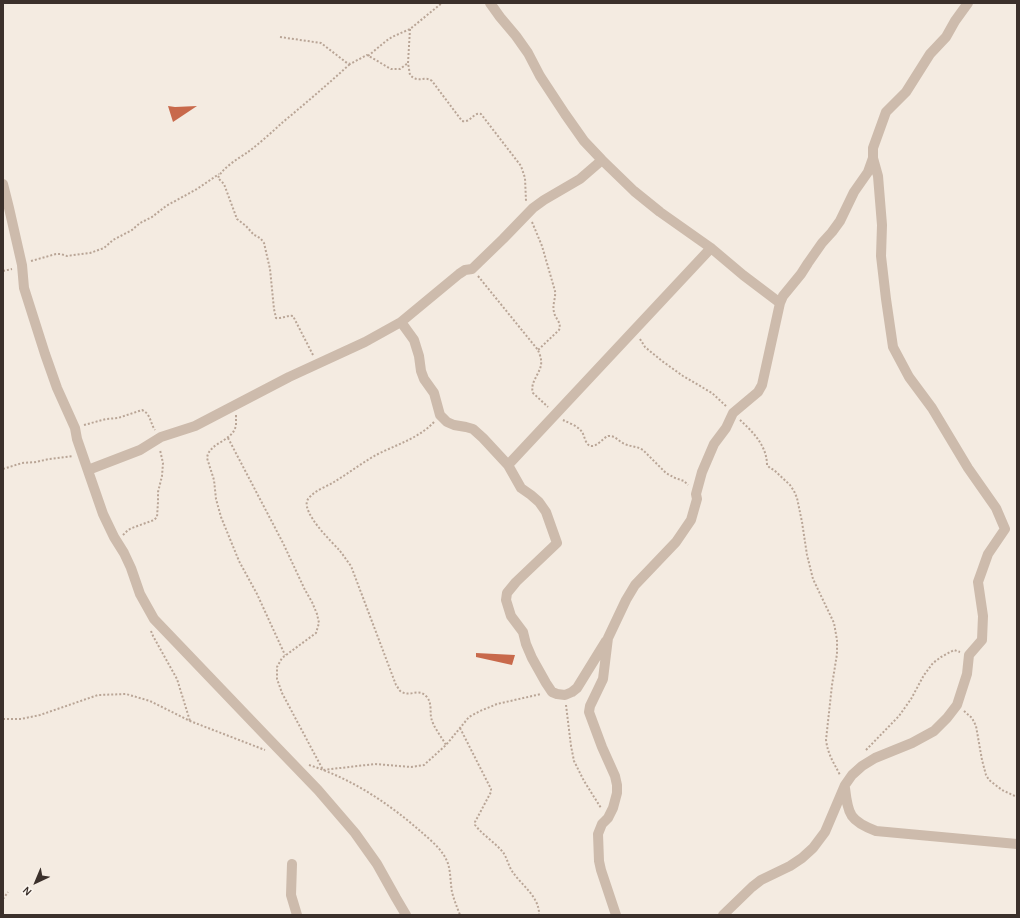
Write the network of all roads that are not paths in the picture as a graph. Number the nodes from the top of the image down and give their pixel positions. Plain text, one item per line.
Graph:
1 (490, 3) edge
2 (968, 3) edge
3 (873, 158) junction
4 (602, 160) junction
5 (3, 184) edge
6 (710, 248) junction
7 (780, 303) junction
8 (401, 322) junction
9 (508, 465) junction
10 (88, 470) junction
11 (608, 638) junction
12 (844, 786) junction
13 (1017, 844) edge
14 (292, 864) dead end
15 (296, 915) edge
16 (406, 915) edge
17 (616, 915) edge
18 (723, 915) edge

1 - 4 street
2 - 3 street
3 - 7 street
3 - 12 street
4 - 6 street
4 - 8 street
5 - 10 street
6 - 7 street
6 - 9 street
7 - 11 street
8 - 9 street
8 - 10 street
9 - 11 street
10 - 16 street
11 - 17 street
12 - 13 street
12 - 18 street
14 - 15 street

